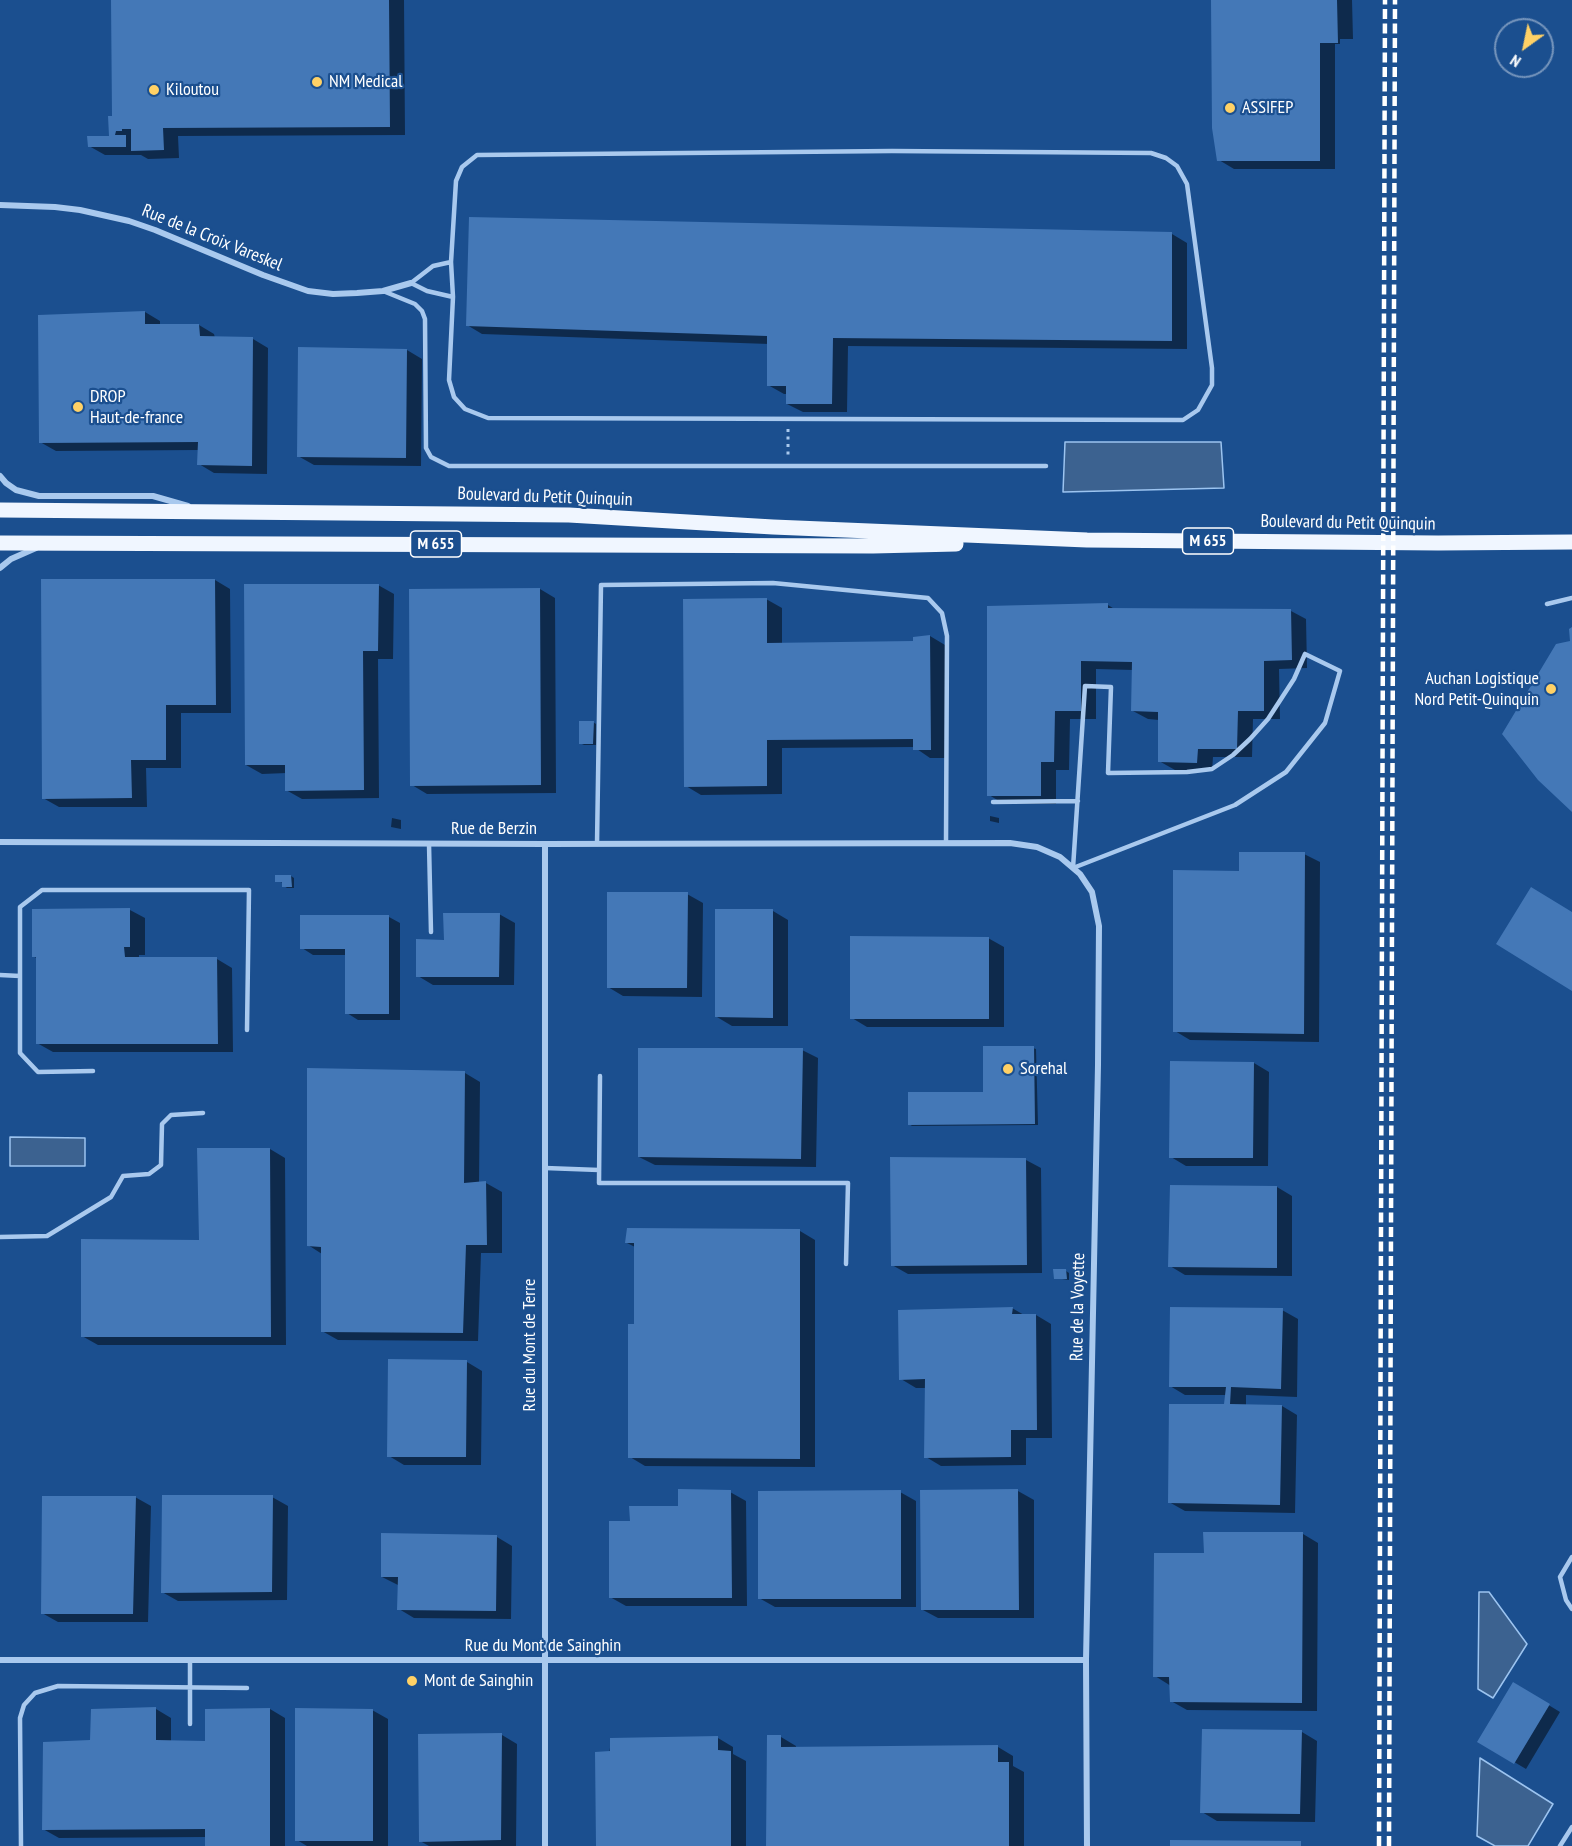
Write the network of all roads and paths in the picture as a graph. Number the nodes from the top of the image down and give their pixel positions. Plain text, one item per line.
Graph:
1 (0, 206) edge
2 (451, 262) junction
3 (411, 283) junction
4 (383, 291) junction
5 (453, 297) junction
6 (788, 419) junction
7 (788, 466) junction
8 (1046, 466) dead end
9 (0, 476) edge
10 (0, 510) edge
11 (209, 511) junction
12 (1088, 540) junction
13 (1572, 542) edge
14 (0, 543) edge
15 (58, 543) junction
16 (0, 568) edge
17 (1572, 598) edge
18 (1546, 604) dead end
19 (1078, 801) junction
20 (993, 802) dead end
21 (0, 842) edge
22 (946, 842) junction
23 (987, 842) joint
24 (429, 844) junction
25 (545, 844) junction
26 (597, 844) junction
27 (1073, 868) junction
28 (431, 932) dead end
29 (0, 975) edge
30 (20, 976) junction
31 (247, 1030) dead end
32 (93, 1071) dead end
33 (600, 1076) dead end
34 (203, 1113) dead end
35 (545, 1168) junction
36 (599, 1170) junction
37 (0, 1237) edge
38 (846, 1264) dead end
39 (1572, 1557) edge
40 (1572, 1610) edge
41 (0, 1660) edge
42 (190, 1660) junction
43 (1086, 1660) junction
44 (545, 1661) junction
45 (190, 1688) junction
46 (247, 1688) dead end
47 (190, 1724) dead end
48 (1572, 1827) edge
49 (21, 1846) edge
50 (545, 1846) edge
51 (1087, 1846) edge
52 (1560, 1846) edge

1 - 4 street, Rue de la Croix Vareskel
2 - 3 lane
2 - 5 lane
2 - 6 lane
3 - 4 street, Rue de la Croix Vareskel
3 - 5 lane
4 - 7 lane
5 - 6 lane
6 - 7 path
7 - 8 lane
9 - 11 street
10 - 11 main road, Boulevard du Petit Quinquin / M 655
11 - 12 main road, Boulevard du Petit Quinquin / M 655
12 - 13 main road, Boulevard du Petit Quinquin / M 655
12 - 15 main road, Boulevard du Petit Quinquin / M 655
14 - 15 main road, Boulevard du Petit Quinquin / M 655
15 - 16 street
17 - 18 lane
19 - 20 lane
19 - 27 lane
19 - 27 lane
21 - 24 street, Rue de Berzin
22 - 23 street, Rue de Berzin
22 - 26 street, Rue de Berzin
22 - 26 lane
23 - 27 street, Rue de la Voyette
24 - 25 street, Rue de Berzin
24 - 28 lane
25 - 26 street, Rue de Berzin
25 - 35 street, Rue du Mont de Terre
27 - 43 street, Rue de la Voyette
29 - 30 lane
30 - 31 lane
30 - 32 lane
33 - 36 lane
34 - 37 lane
35 - 36 lane
35 - 44 street, Rue du Mont de Terre
36 - 38 lane
39 - 40 lane
41 - 42 street, Rue du Mont de Sainghin
42 - 44 street, Rue du Mont de Sainghin
42 - 45 lane
43 - 44 street, Rue du Mont de Sainghin
43 - 51 street, Rue de la Voyette
44 - 50 street, Rue du Mont de Terre
45 - 46 lane
45 - 47 lane
45 - 49 lane
48 - 52 lane

